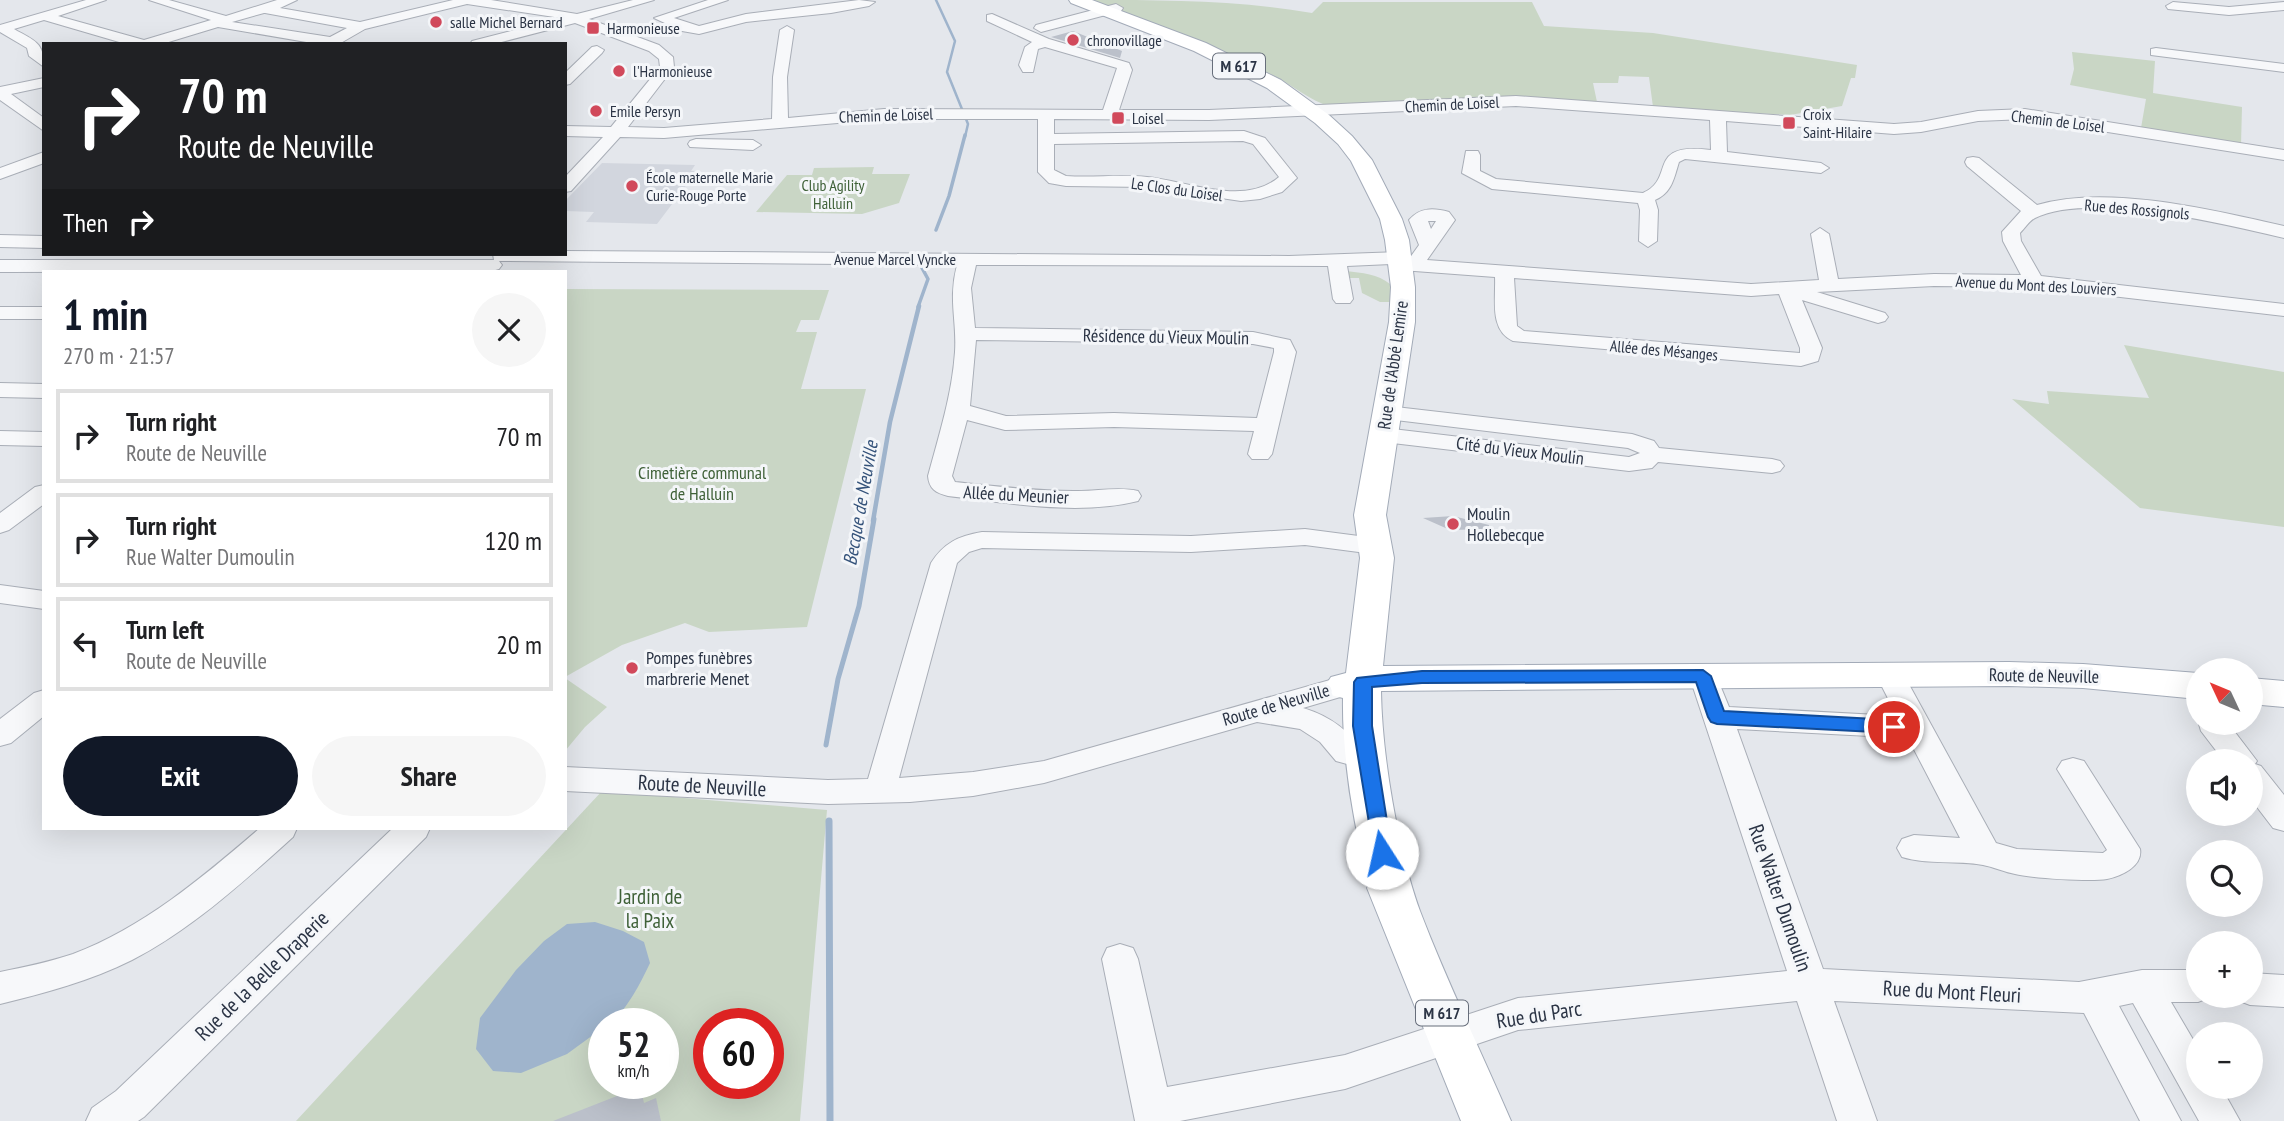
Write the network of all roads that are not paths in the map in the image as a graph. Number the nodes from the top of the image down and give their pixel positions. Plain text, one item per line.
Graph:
1 (100, 0) edge
2 (155, 0) edge
3 (291, 0) edge
4 (467, 0) edge
5 (648, 0) edge
6 (722, 0) edge
7 (1067, 0) edge
8 (1077, 0) edge
9 (872, 5) edge
10 (2284, 6) edge
11 (264, 9) junction
12 (2172, 9) dead end
13 (1108, 11) junction
14 (46, 17) junction
15 (575, 18) junction
16 (992, 18) dead end
17 (221, 22) junction
18 (360, 26) junction
19 (192, 30) junction
20 (788, 30) dead end
21 (1042, 35) junction
22 (20, 38) junction
23 (137, 42) edge
24 (151, 42) edge
25 (265, 42) edge
26 (326, 42) edge
27 (333, 42) edge
28 (485, 42) edge
29 (0, 43) edge
30 (597, 50) dead end
31 (2156, 52) dead end
32 (40, 65) edge
33 (2284, 68) edge
34 (1038, 72) dead end
35 (567, 79) edge
36 (42, 82) edge
37 (0, 92) edge
38 (19, 110) junction
39 (1307, 111) junction
40 (1046, 114) junction
41 (1718, 114) junction
42 (1109, 115) junction
43 (0, 116) edge
44 (780, 121) junction
45 (42, 125) edge
46 (567, 131) edge
47 (673, 132) junction
48 (617, 133) junction
49 (1047, 139) junction
50 (752, 145) dead end
51 (1472, 155) dead end
52 (2284, 155) edge
53 (1719, 156) junction
54 (42, 158) edge
55 (1973, 162) dead end
56 (1821, 168) dead end
57 (3, 170) edge
58 (42, 171) edge
59 (567, 185) edge
60 (1645, 198) junction
61 (2034, 211) junction
62 (2284, 232) edge
63 (1820, 234) dead end
64 (1648, 241) dead end
65 (0, 242) edge
66 (42, 242) edge
67 (1428, 244) dead end
68 (67, 256) edge
69 (346, 259) edge
70 (968, 260) junction
71 (495, 261) edge
72 (1289, 262) junction
73 (1405, 265) junction
74 (0, 266) edge
75 (54, 266) junction
76 (1338, 267) junction
77 (1504, 270) junction
78 (2034, 281) junction
79 (1830, 286) junction
80 (1787, 289) junction
81 (1343, 299) dead end
82 (2284, 310) edge
83 (0, 313) edge
84 (42, 313) edge
85 (1878, 317) dead end
86 (965, 334) junction
87 (0, 390) edge
88 (42, 391) edge
89 (958, 410) junction
90 (1386, 424) junction
91 (1267, 425) junction
92 (0, 438) edge
93 (42, 439) edge
94 (1260, 454) dead end
95 (1652, 454) joint
96 (1772, 466) dead end
97 (1129, 496) dead end
98 (34, 508) edge
99 (0, 525) edge
100 (1369, 535) junction
101 (0, 594) edge
102 (42, 600) edge
103 (1369, 625) junction
104 (1890, 674) junction
105 (1703, 676) junction
106 (1485, 677) junction
107 (1354, 684) junction
108 (2186, 690) edge
109 (2263, 692) edge
110 (2284, 694) edge
111 (42, 702) edge
112 (1240, 715) junction
113 (1717, 717) junction
114 (1920, 728) junction
115 (0, 735) edge
116 (2221, 735) edge
117 (2232, 749) edge
118 (1347, 753) junction
119 (2073, 769) dead end
120 (567, 779) edge
121 (880, 791) junction
122 (2263, 791) edge
123 (2284, 819) edge
124 (279, 830) edge
125 (412, 830) edge
126 (1914, 848) dead end
127 (1984, 852) junction
128 (1397, 906) junction
129 (1120, 959) dead end
130 (1810, 984) junction
131 (2142, 986) junction
132 (2186, 986) edge
133 (0, 988) edge
134 (2263, 990) edge
135 (2284, 991) edge
136 (2094, 996) junction
137 (1451, 1036) junction
138 (2186, 1062) edge
139 (2207, 1099) edge
140 (1154, 1114) edge
141 (106, 1121) edge
142 (1486, 1121) edge
143 (1857, 1121) edge
144 (2161, 1121) edge
145 (2220, 1121) edge

1 - 14 street
2 - 17 street
3 - 11 street
4 - 15 street
4 - 18 street
5 - 15 street
6 - 9 street
7 - 13 main road, Rue de l'Abbé Lemire / M 617
8 - 13 main road, Rue de l'Abbé Lemire / M 617
10 - 12 street
11 - 17 street
11 - 18 street
13 - 21 street
13 - 39 main road, Rue de l'Abbé Lemire / M 617
14 - 22 street
14 - 23 street
15 - 28 street
15 - 48 street
16 - 21 street
17 - 19 street
17 - 26 street
18 - 27 street
19 - 24 street
19 - 25 street
20 - 44 street
21 - 34 street
21 - 42 street
22 - 29 street
22 - 32 street
30 - 35 street
31 - 33 street
36 - 37 street
37 - 38 street
38 - 43 street
38 - 45 street
39 - 41 street, Chemin de Loisel
39 - 42 street, Chemin de Loisel
39 - 73 main road, Rue de l'Abbé Lemire / M 617
40 - 42 street, Chemin de Loisel
40 - 44 street, Chemin de Loisel
40 - 49 street, Le Clos du Loisel
41 - 52 street, Chemin de Loisel
41 - 53 street
44 - 47 street, Chemin de Loisel
46 - 48 street, Chemin de Loisel
47 - 48 street, Chemin de Loisel
47 - 50 street
48 - 59 street
49 - 49 street, Le Clos du Loisel
51 - 60 street
53 - 56 street
53 - 60 street
54 - 57 street
55 - 61 street
57 - 58 street
60 - 64 street
61 - 62 street, Rue des Rossignols
61 - 78 street
63 - 79 street
65 - 66 street
67 - 73 street
68 - 75 street
69 - 71 street, Avenue Marcel Vyncke
69 - 75 street, Avenue Marcel Vyncke
70 - 71 street, Avenue Marcel Vyncke
70 - 72 street, Avenue Marcel Vyncke
70 - 86 street
72 - 73 street, Avenue Marcel Vyncke
72 - 76 street, Avenue Marcel Vyncke
73 - 76 street, Avenue Marcel Vyncke
73 - 77 street, Avenue du Mont des Louviers
73 - 90 main road, Rue de l'Abbé Lemire / M 617
74 - 75 street, Avenue Marcel Vyncke
76 - 81 street
77 - 80 street, Avenue du Mont des Louviers
77 - 80 street, Allée des Mésanges
78 - 79 street, Avenue du Mont des Louviers
78 - 82 street, Avenue du Mont des Louviers
79 - 80 street, Avenue du Mont des Louviers
80 - 85 street, Avenue du Mont des Louviers
83 - 84 street
86 - 89 street
86 - 91 street, Résidence du Vieux Moulin
87 - 88 street
89 - 91 street
89 - 97 street, Allée du Meunier
90 - 95 street, Cité du Vieux Moulin
90 - 100 main road, Rue de l'Abbé Lemire / M 617
91 - 94 street, Résidence du Vieux Moulin
92 - 93 street
95 - 96 street, Cité du Vieux Moulin
98 - 99 street
100 - 103 main road, Rue de l'Abbé Lemire / M 617
100 - 107 main road, Rue de l'Abbé Lemire / M 617
100 - 121 street
101 - 102 street
103 - 106 main road
103 - 107 main road, Rue de l'Abbé Lemire / M 617
104 - 105 main road, Route de Neuville
104 - 108 main road, Route de Neuville
104 - 114 street
105 - 106 main road, Route de Neuville
105 - 113 street, Rue Walter Dumoulin
106 - 107 main road, Route de Neuville
107 - 112 street, Route de Neuville
107 - 118 main road, M 617
107 - 128 main road, M 617
109 - 110 main road
111 - 115 street
112 - 118 street
112 - 121 street, Route de Neuville
113 - 114 street
113 - 130 street, Rue Walter Dumoulin
114 - 127 street
116 - 117 street
118 - 128 main road, M 617
119 - 127 street
120 - 121 street, Route de Neuville
122 - 123 street
124 - 133 street
125 - 141 street, Rue de la Belle Draperie
126 - 127 street
128 - 137 main road, M 617
129 - 140 street, Rue du Parc
130 - 136 street, Rue du Mont Fleuri
130 - 137 street, Rue du Parc
130 - 143 street, Rue Walter Dumoulin
131 - 132 street, Rue du Mont Fleuri
131 - 136 street, Rue du Mont Fleuri
131 - 138 street
134 - 135 street
136 - 144 street
137 - 140 street, Rue du Parc
137 - 142 main road, M 617
139 - 145 street

